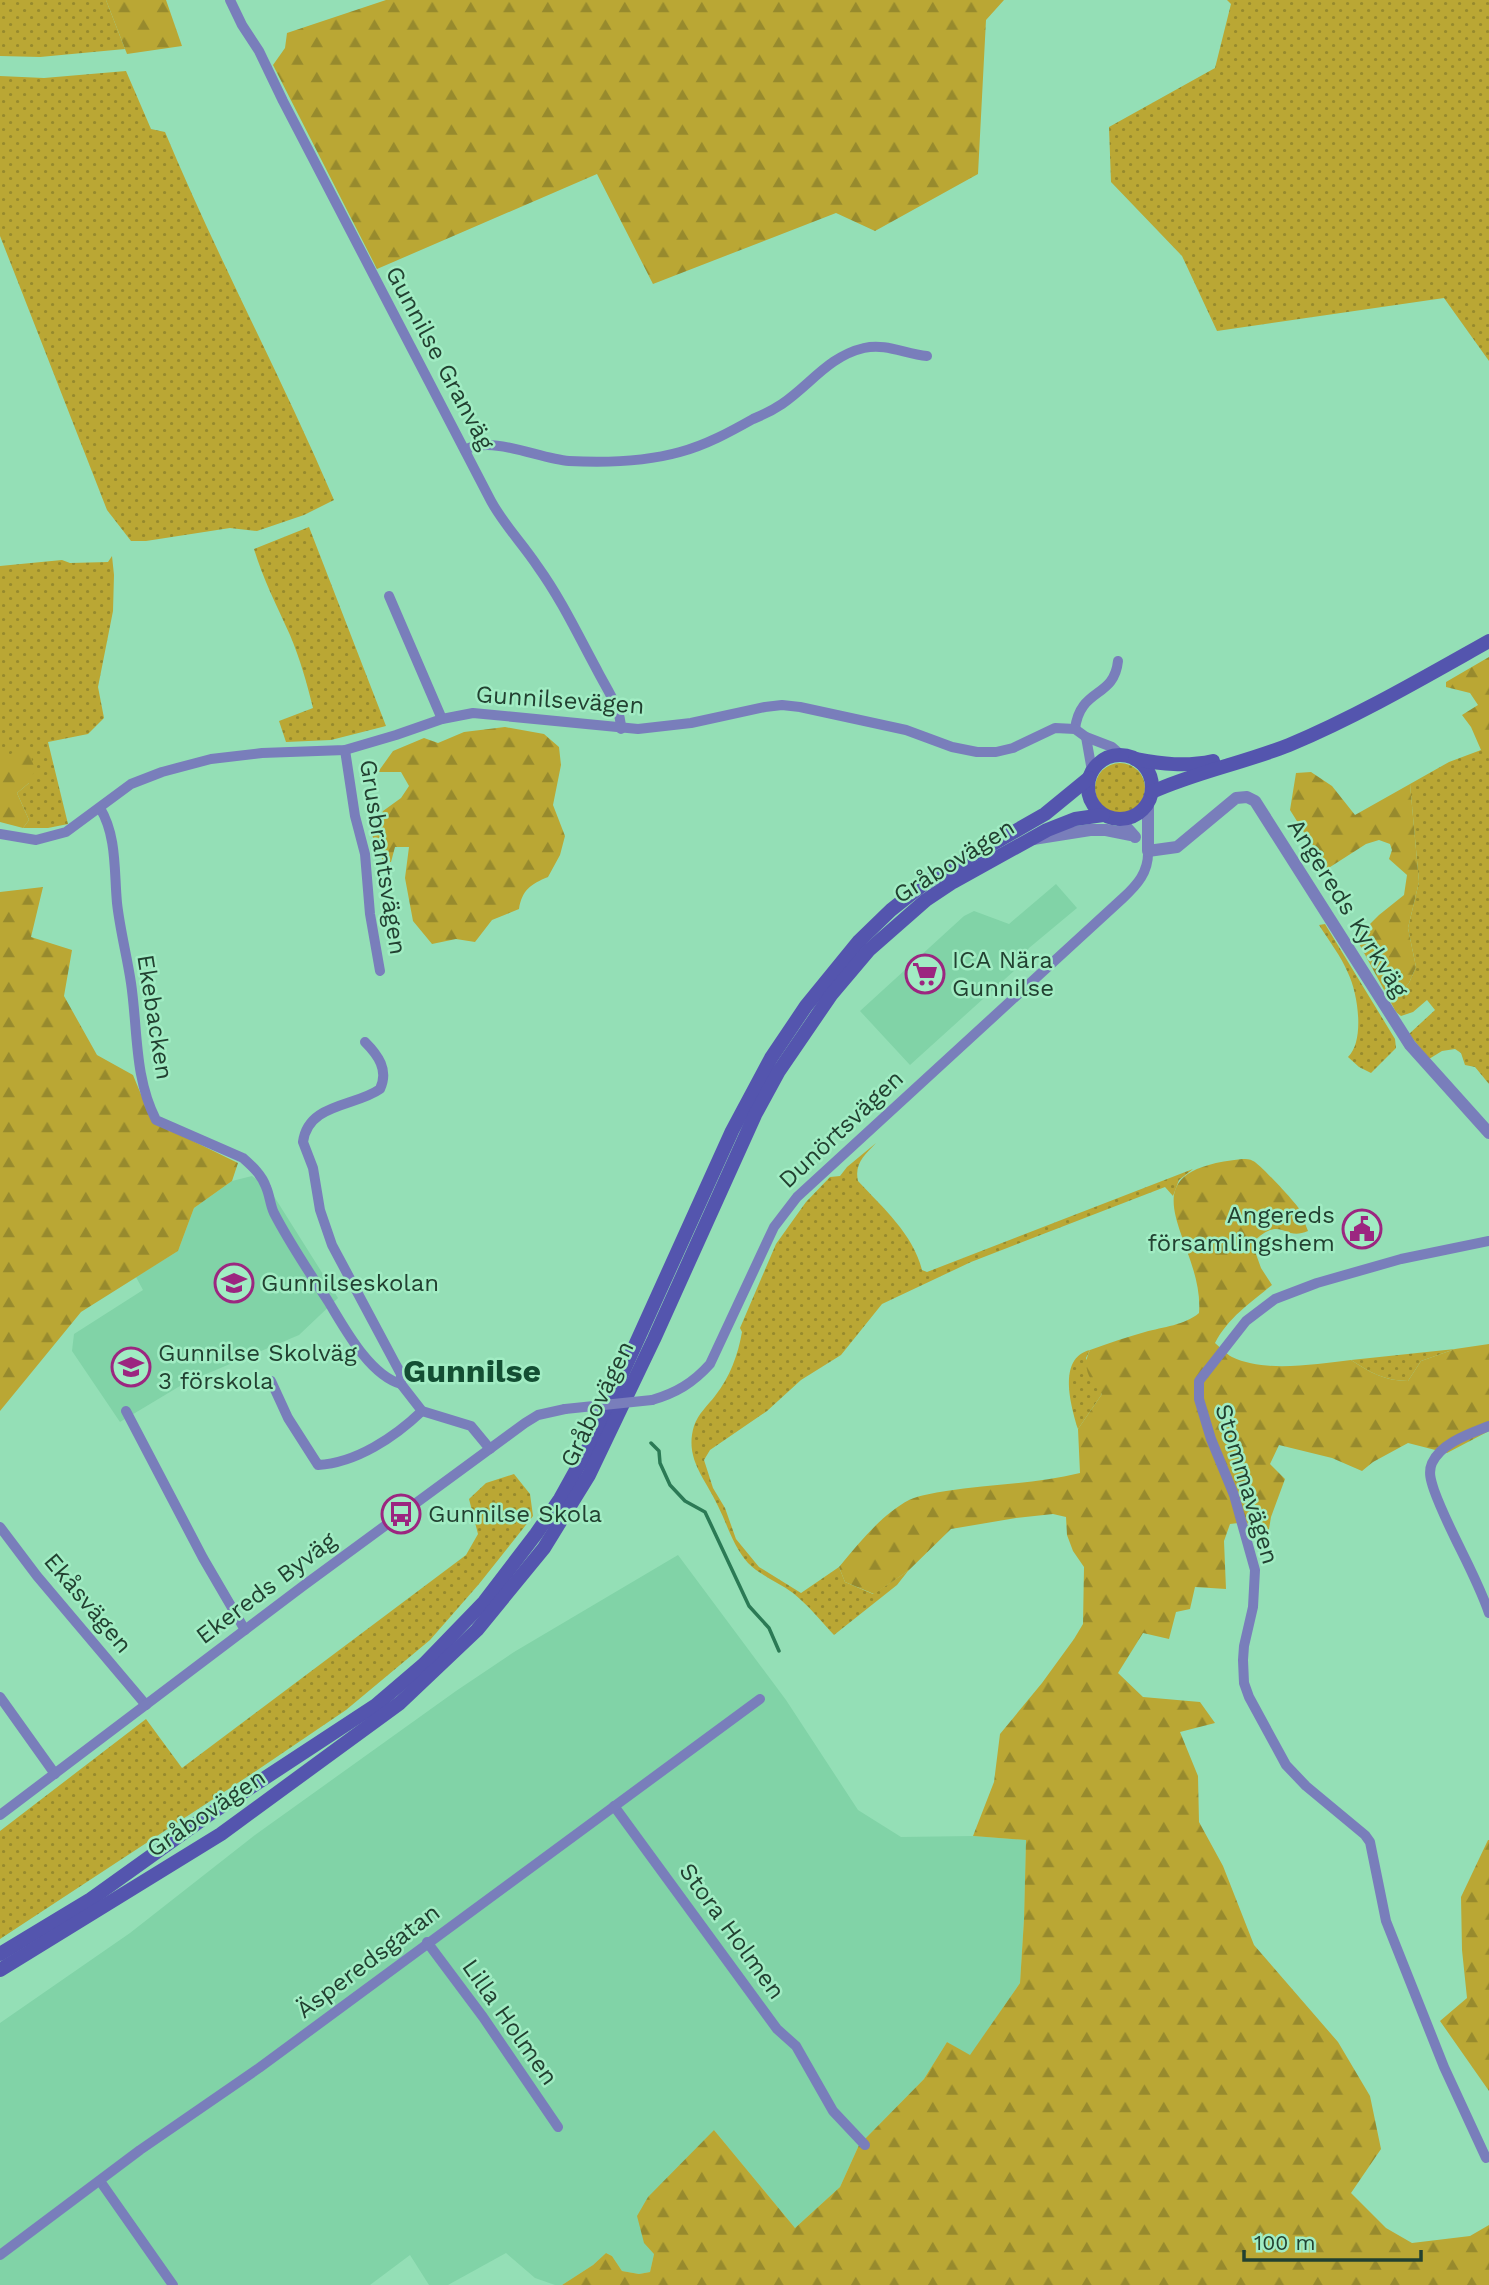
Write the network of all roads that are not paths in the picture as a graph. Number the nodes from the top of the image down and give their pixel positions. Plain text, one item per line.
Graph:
1 (230, 0) edge
2 (927, 356) dead end
3 (465, 450) junction
4 (389, 596) dead end
5 (1489, 641) edge
6 (1118, 661) dead end
7 (442, 719) junction
8 (1334, 723) junction
9 (621, 729) junction
10 (1075, 729) junction
11 (1086, 737) junction
12 (345, 750) junction
13 (1128, 757) junction
14 (1090, 774) junction
15 (1150, 797) junction
16 (100, 808) junction
17 (1103, 815) junction
18 (1119, 819) junction
19 (0, 834) edge
20 (1131, 835) junction
21 (1032, 839) junction
22 (1147, 848) junction
23 (380, 971) dead end
24 (365, 1042) dead end
25 (1489, 1133) edge
26 (1489, 1241) edge
27 (271, 1381) dead end
28 (401, 1384) junction
29 (565, 1409) joint
30 (126, 1411) dead end
31 (422, 1411) junction
32 (1489, 1426) edge
33 (490, 1449) junction
34 (0, 1527) edge
35 (1489, 1613) edge
36 (245, 1630) junction
37 (0, 1697) edge
38 (760, 1699) dead end
39 (146, 1705) junction
40 (55, 1773) junction
41 (614, 1806) junction
42 (0, 1815) edge
43 (427, 1942) junction
44 (0, 1954) edge
45 (0, 1970) edge
46 (558, 2127) dead end
47 (865, 2145) dead end
48 (1486, 2158) dead end
49 (100, 2181) junction
50 (0, 2255) edge
51 (173, 2285) edge

1 - 3 street, Gunnilse Granväg
2 - 3 street
3 - 9 street, Gunnilse Granväg
4 - 7 street
5 - 8 main road
6 - 10 street
7 - 9 street, Gunnilsevägen
7 - 12 street, Gunnilsevägen
8 - 13 main road
8 - 15 main road
9 - 10 street, Gunnilsevägen
10 - 11 street
11 - 13 street
11 - 14 street
12 - 16 street, Gunnilsevägen
12 - 23 street, Grusbrantsvägen
13 - 14 main road
13 - 15 main road
14 - 17 main road
14 - 44 main road, Gråbovägen
15 - 18 main road
15 - 22 street, Dunörtsvägen
16 - 19 street, Gunnilsevägen
16 - 28 street, Ekebacken
17 - 18 main road
17 - 21 main road, Gråbovägen
18 - 20 street
20 - 21 street
20 - 22 street
21 - 45 main road, Gråbovägen
22 - 25 street, Angereds Kyrkväg
22 - 29 street, Dunörtsvägen, bridge
24 - 28 street
26 - 48 street, Stommavägen
27 - 31 street
28 - 31 street
29 - 33 street, Ekereds Byväg
30 - 36 street
31 - 33 street
32 - 35 street
33 - 36 street, Ekereds Byväg
34 - 39 street, Ekåsvägen
36 - 39 street, Ekereds Byväg
37 - 40 street
38 - 41 street, Äsperedsgatan
39 - 40 street, Ekereds Byväg
40 - 42 street, Ekereds Byväg
41 - 43 street, Äsperedsgatan
41 - 47 street, Stora Holmen
43 - 46 street, Lilla Holmen
43 - 49 street, Äsperedsgatan
49 - 50 street, Äsperedsgatan
49 - 51 street

